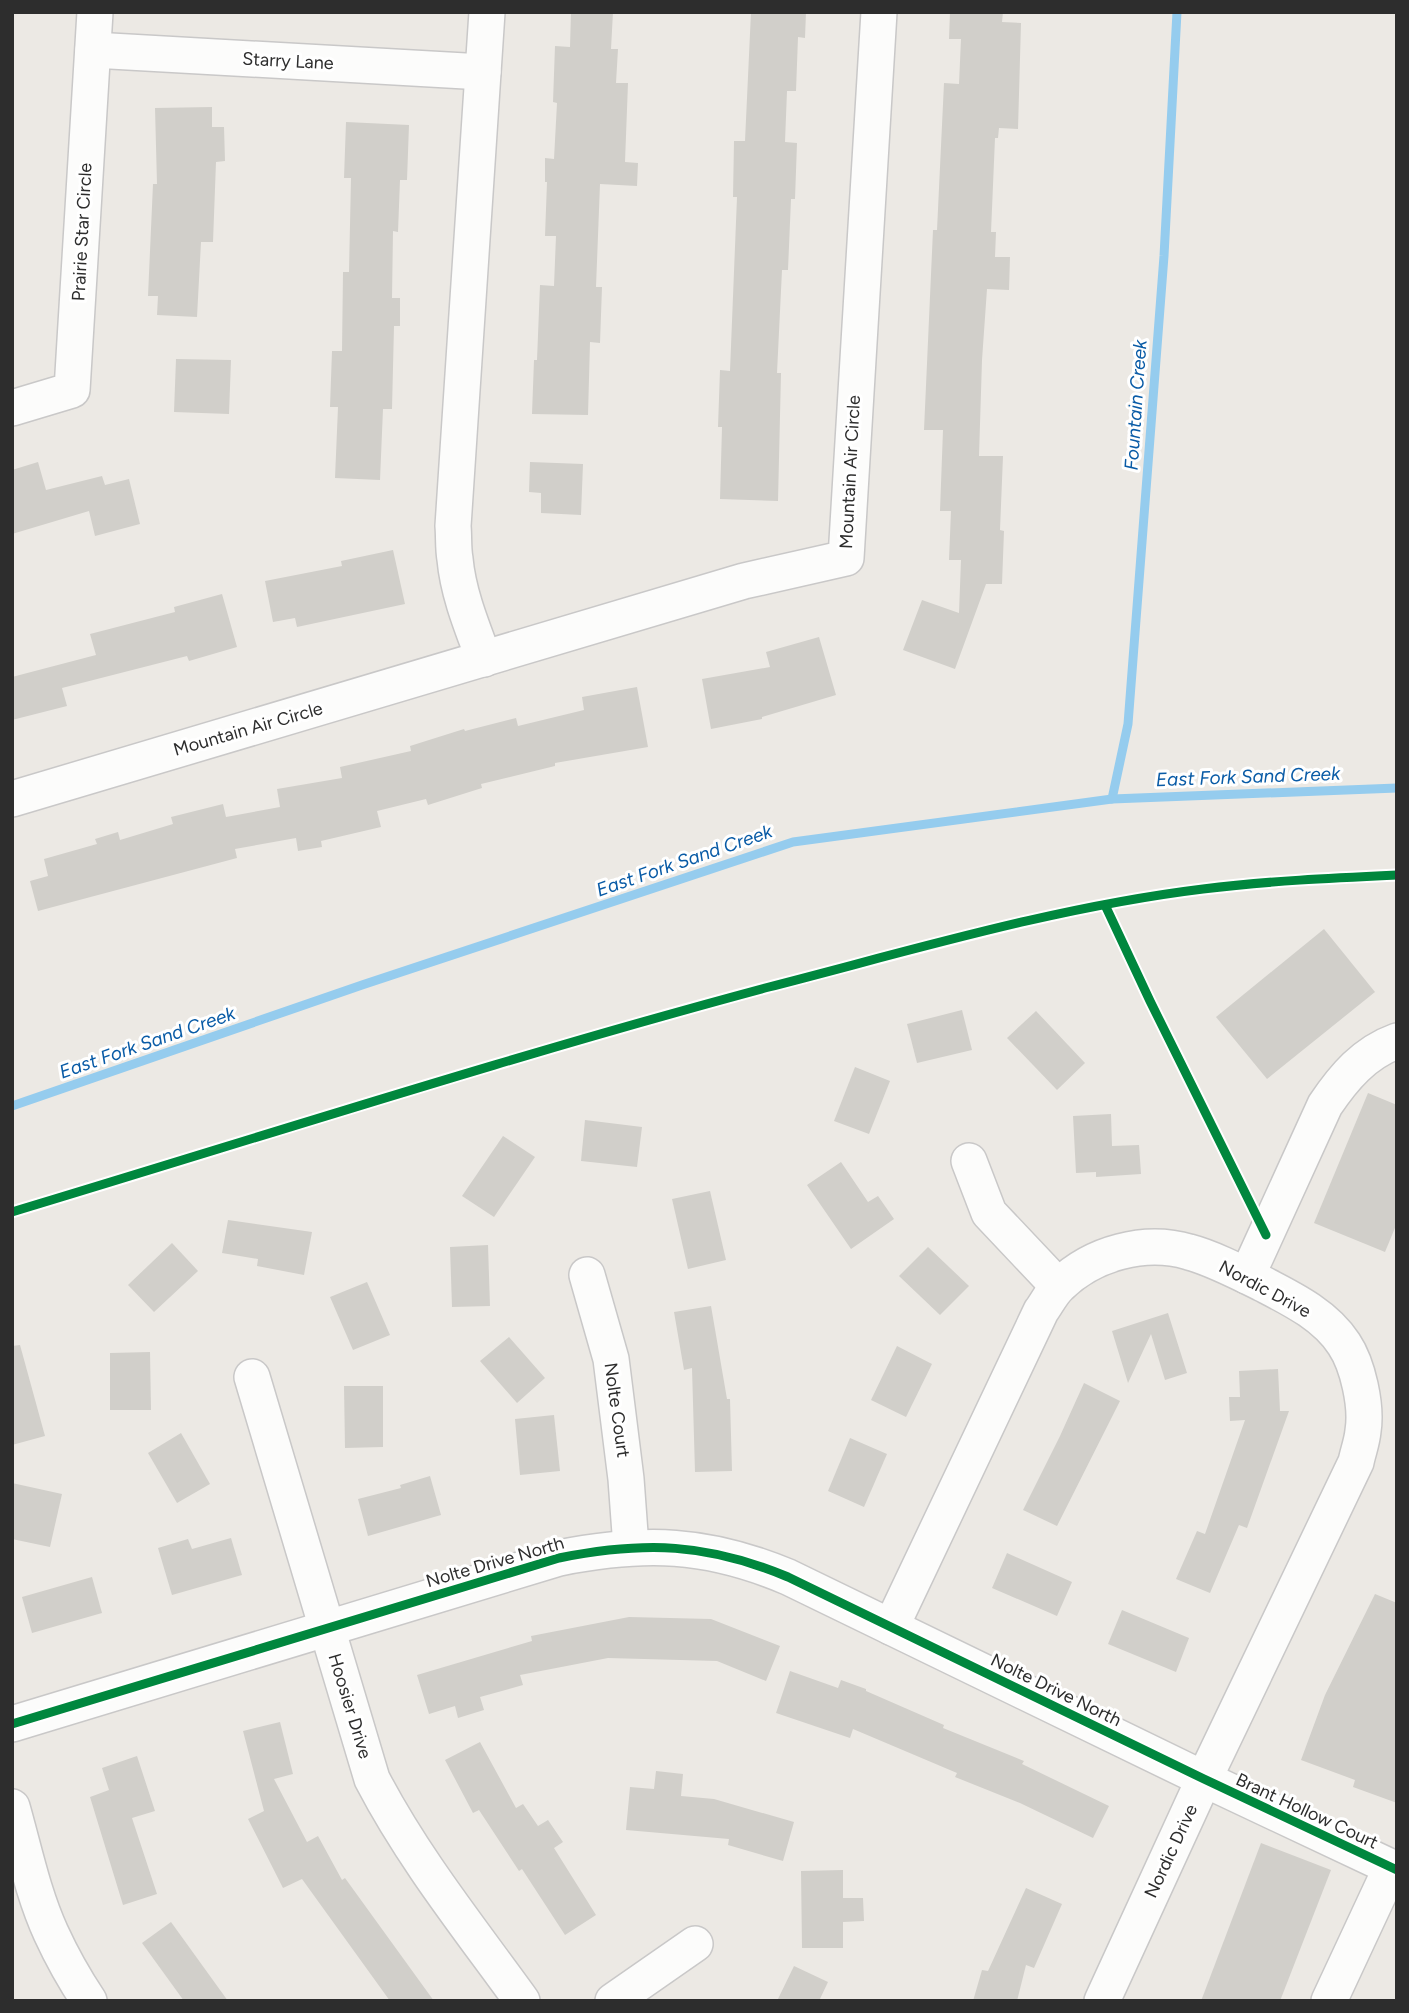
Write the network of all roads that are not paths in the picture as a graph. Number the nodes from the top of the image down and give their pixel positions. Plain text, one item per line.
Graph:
1 (95, 12) edge
2 (487, 12) edge
3 (879, 12) edge
4 (93, 50) junction
5 (483, 72) junction
6 (12, 408) edge
7 (484, 659) junction
8 (12, 799) edge
9 (1397, 1041) edge
10 (970, 1161) dead end
11 (587, 1275) dead end
12 (1247, 1276) junction
13 (1058, 1286) junction
14 (251, 1377) dead end
15 (631, 1548) junction
16 (891, 1627) junction
17 (327, 1629) junction
18 (12, 1724) edge
19 (1204, 1779) junction
20 (12, 1807) edge
21 (1394, 1869) edge
22 (695, 1944) dead end
23 (89, 2001) edge
24 (522, 2001) edge
25 (613, 2001) edge
26 (1102, 2001) edge
27 (1329, 2001) edge

1 - 4 street, Prairie Star Circle
2 - 5 street
3 - 7 street, Mountain Air Circle
4 - 5 street, Starry Lane
4 - 6 street, Prairie Star Circle
5 - 7 street
7 - 8 street, Mountain Air Circle
9 - 12 street
10 - 13 street
11 - 15 street, Nolte Court
12 - 13 street, Nordic Drive
12 - 19 street, Nordic Drive
13 - 16 street, Nordic Drive
14 - 17 street, Hoosier Drive
15 - 16 street, Nolte Drive North
15 - 17 street, Nolte Drive North
16 - 19 street, Nolte Drive North
17 - 18 street, Nolte Drive North
17 - 24 street, Hoosier Drive
19 - 21 street, Brant Hollow Court
19 - 26 street, Nordic Drive
20 - 23 street
21 - 27 street
22 - 25 street

